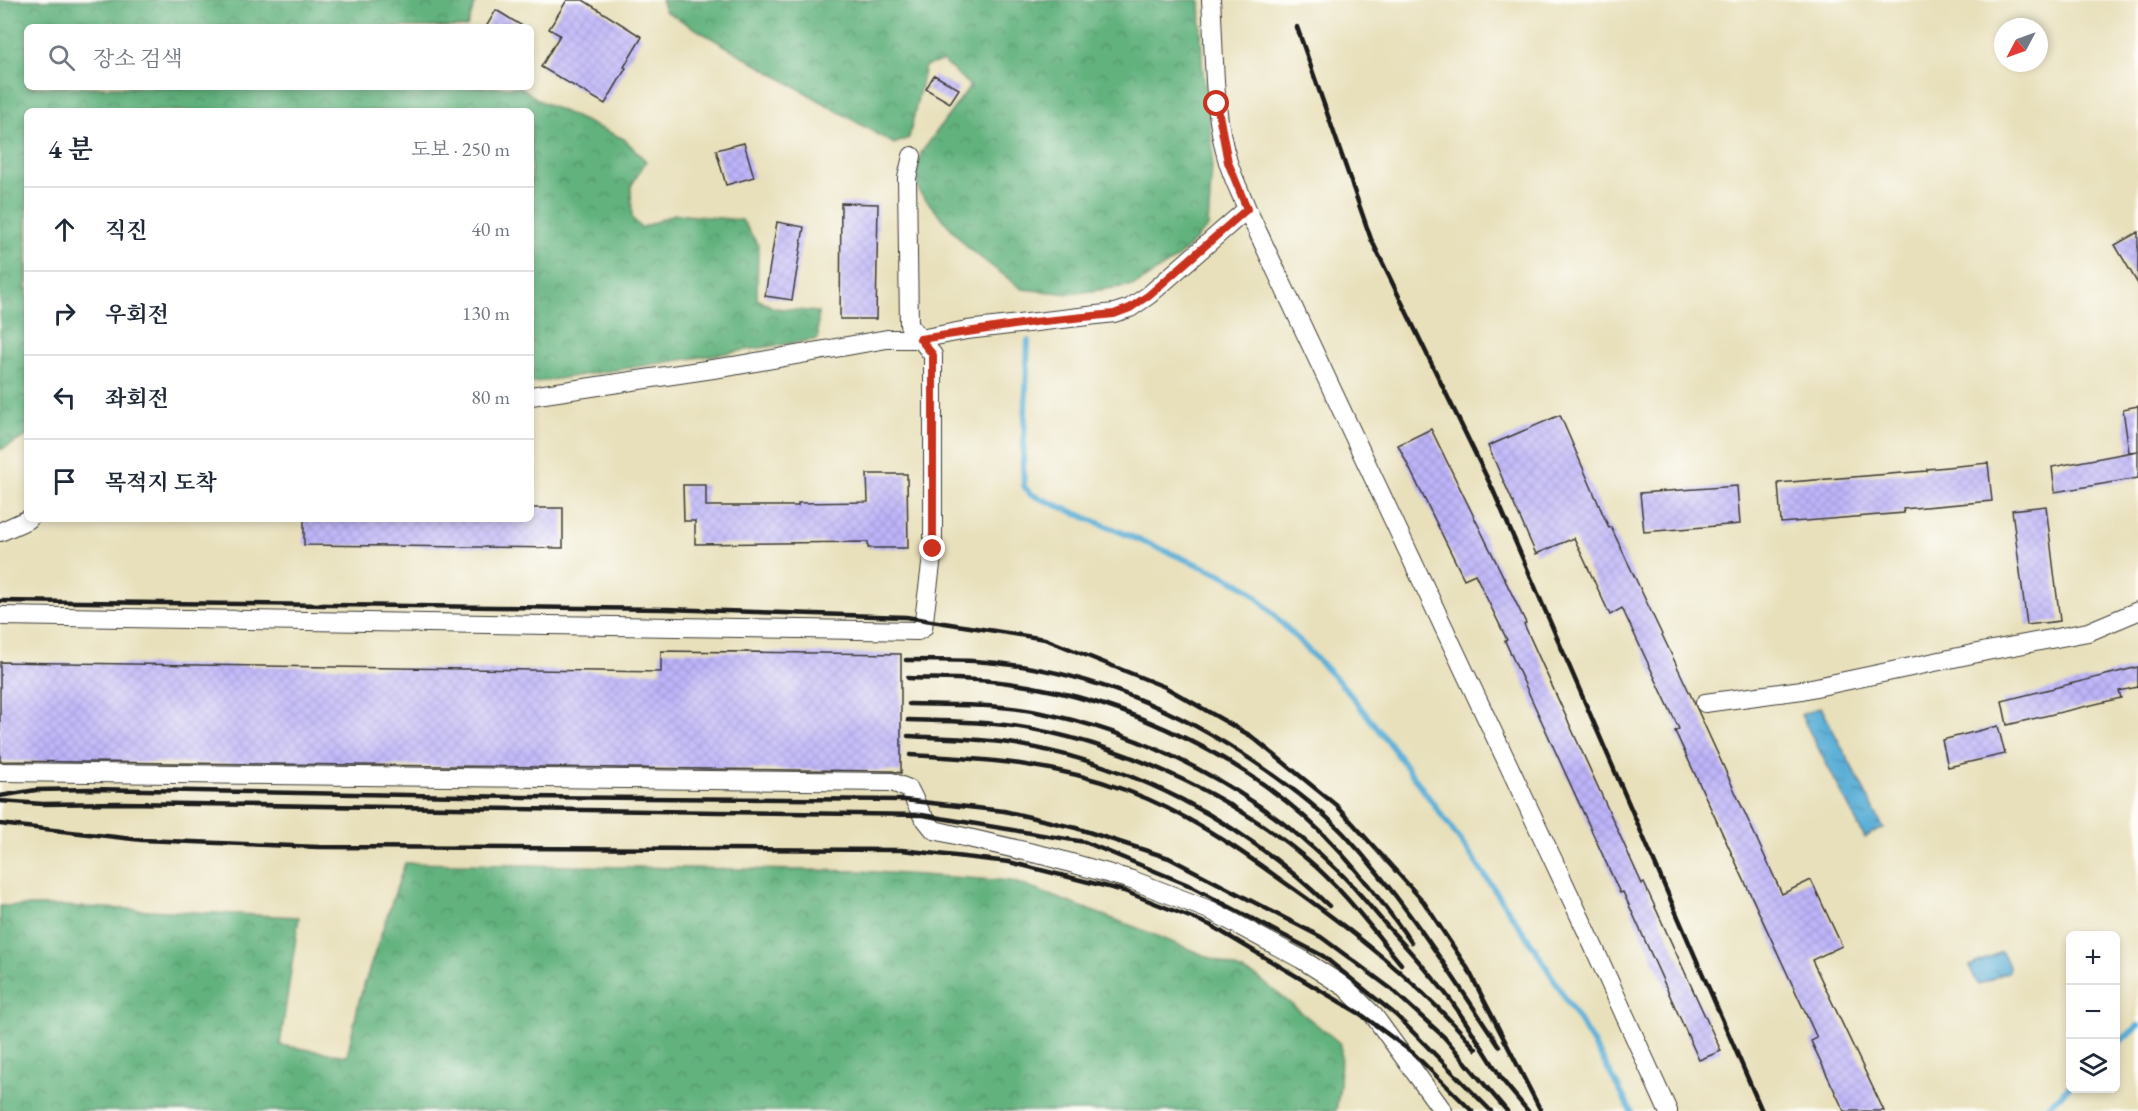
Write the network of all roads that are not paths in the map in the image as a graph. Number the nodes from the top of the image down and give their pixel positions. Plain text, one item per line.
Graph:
1 (1211, 0) edge
2 (912, 156) dead end
3 (1247, 209) junction
4 (920, 339) junction
5 (534, 396) edge
6 (24, 521) edge
7 (0, 532) edge
8 (2138, 611) edge
9 (0, 616) edge
10 (1705, 703) dead end
11 (0, 772) edge
12 (1443, 1111) edge
13 (1668, 1111) edge

1 - 3 street
2 - 4 street
3 - 4 street
3 - 13 street
4 - 5 street
4 - 9 street
6 - 7 street
8 - 10 street
11 - 12 street

